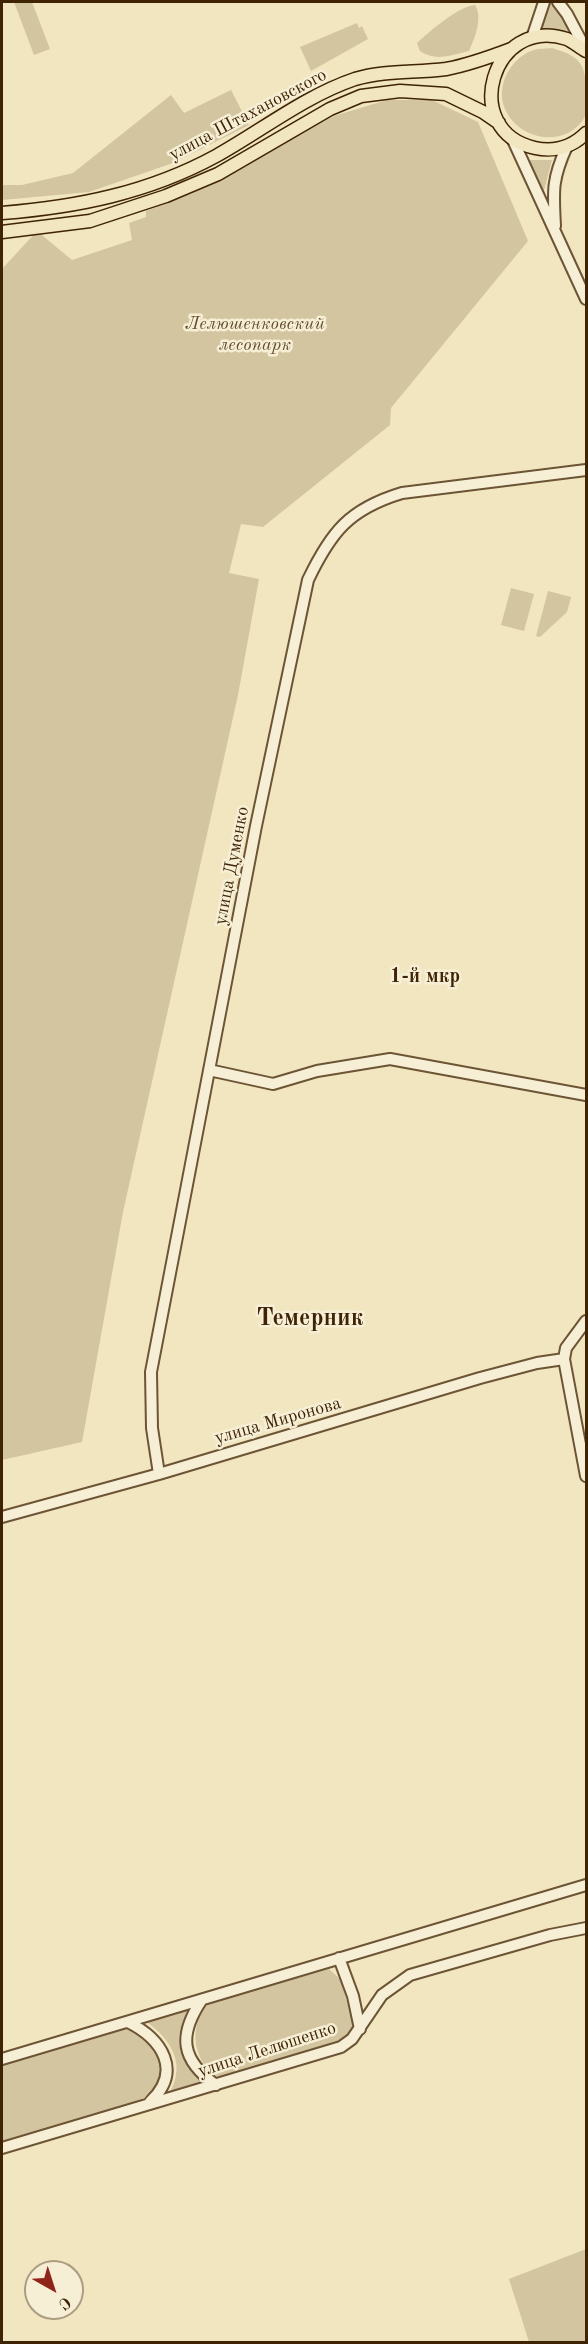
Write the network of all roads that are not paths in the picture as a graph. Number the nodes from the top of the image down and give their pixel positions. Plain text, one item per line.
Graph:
1 (544, 2) edge
2 (558, 2) edge
3 (532, 38) junction
4 (511, 49) junction
5 (586, 51) edge
6 (499, 123) junction
7 (586, 134) edge
8 (512, 138) junction
9 (567, 146) junction
10 (2, 213) edge
11 (2, 232) edge
12 (556, 232) junction
13 (586, 299) edge
14 (586, 470) edge
15 (209, 1070) junction
16 (586, 1095) edge
17 (586, 1321) edge
18 (564, 1359) junction
19 (159, 1474) junction
20 (586, 1476) edge
21 (2, 1517) edge
22 (586, 1885) edge
23 (586, 1928) edge
24 (339, 1958) junction
25 (201, 2001) junction
26 (128, 2022) junction
27 (360, 2029) junction
28 (2, 2059) edge
29 (216, 2085) junction
30 (147, 2104) junction
31 (2, 2148) edge

1 - 3 street
2 - 5 street
3 - 4 main road, улица Штахановского
3 - 5 main road
4 - 6 main road
4 - 10 main road, улица Штахановского
6 - 8 main road
6 - 11 main road, улица Штахановского
7 - 9 main road
8 - 9 main road
8 - 12 street
9 - 12 street
12 - 13 street
14 - 15 street, улица Думенко
15 - 16 street
15 - 19 street, улица Думенко
17 - 18 street
18 - 19 street, улица Миронова
18 - 20 street
19 - 21 street, улица Миронова
22 - 24 street
23 - 27 street, улица Лелюшенко
24 - 25 street
24 - 27 street
25 - 26 street
25 - 29 street
26 - 28 street
26 - 30 street
27 - 29 street, улица Лелюшенко
29 - 30 street, улица Лелюшенко
30 - 31 street, улица Лелюшенко

